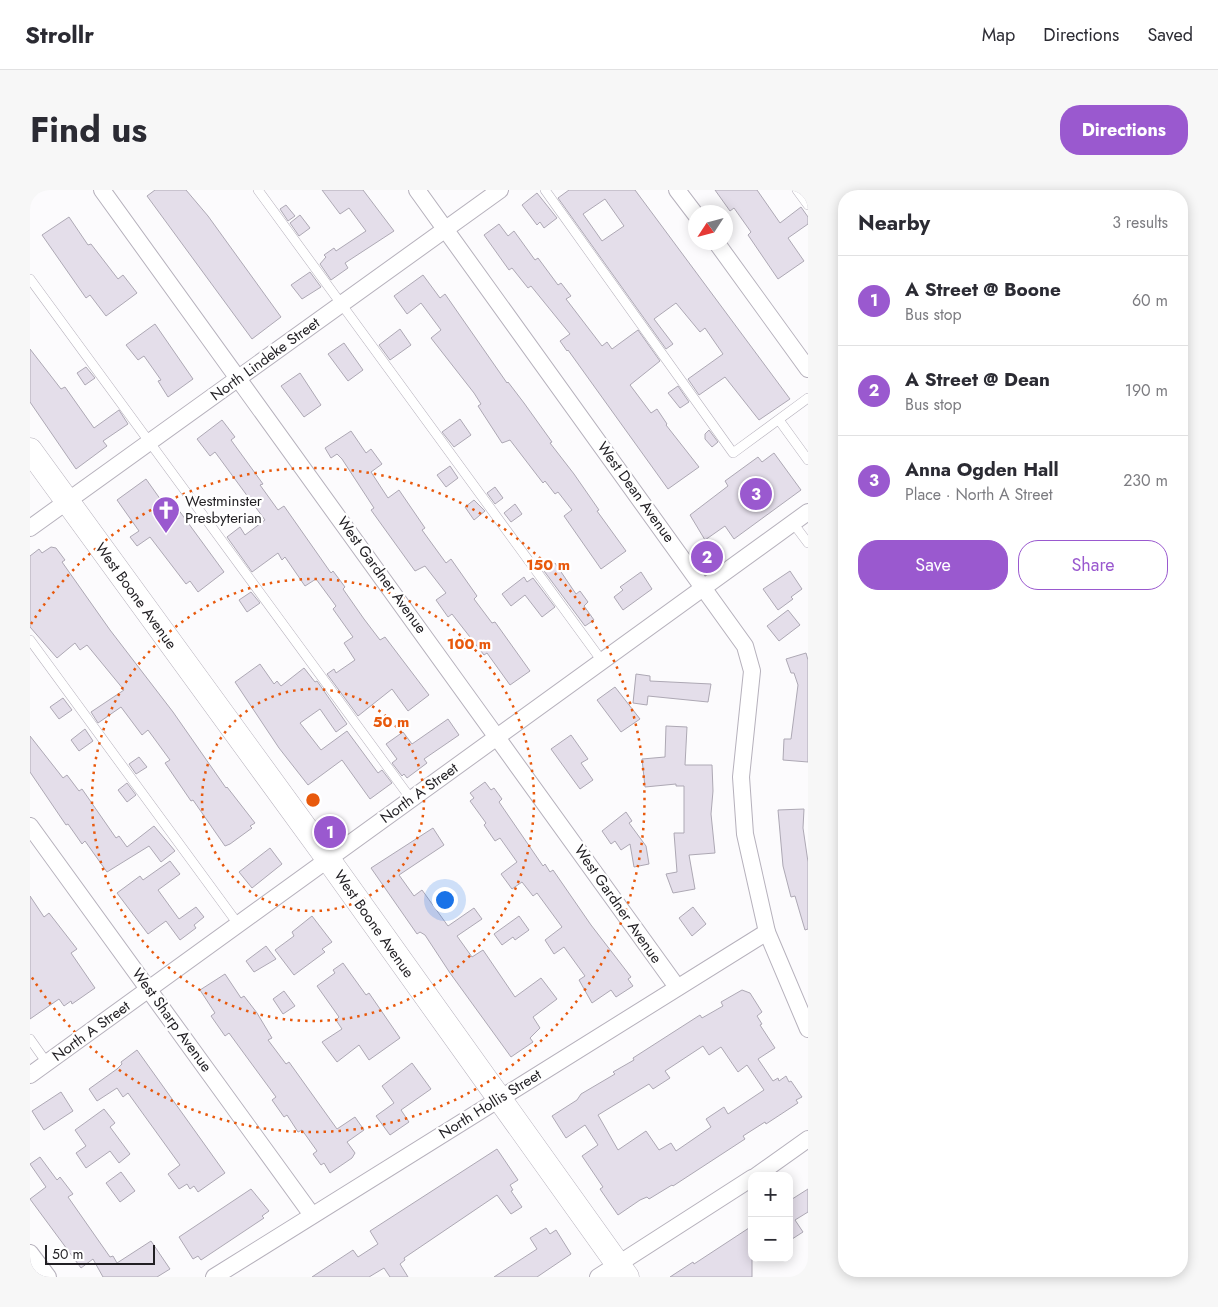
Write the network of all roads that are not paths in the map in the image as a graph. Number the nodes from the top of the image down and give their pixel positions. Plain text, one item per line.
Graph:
1 (102, 190) edge
2 (258, 190) edge
3 (417, 190) edge
4 (500, 190) edge
5 (545, 190) edge
6 (677, 190) edge
7 (797, 190) edge
8 (688, 205) edge
9 (808, 205) edge
10 (446, 229) junction
11 (722, 250) edge
12 (30, 278) edge
13 (341, 304) junction
14 (808, 369) edge
15 (240, 379) junction
16 (808, 398) edge
17 (778, 420) junction
18 (149, 443) junction
19 (30, 450) edge
20 (808, 460) edge
21 (67, 501) junction
22 (808, 512) edge
23 (793, 522) junction
24 (30, 528) edge
25 (808, 543) edge
26 (704, 586) junction
27 (30, 640) edge
28 (602, 661) junction
29 (498, 736) junction
30 (411, 798) junction
31 (30, 826) edge
32 (328, 859) junction
33 (238, 924) junction
34 (767, 932) junction
35 (677, 986) junction
36 (150, 988) junction
37 (808, 1029) edge
38 (30, 1039) edge
39 (47, 1063) junction
40 (30, 1075) edge
41 (498, 1099) junction
42 (808, 1139) edge
43 (762, 1172) edge
44 (748, 1181) edge
45 (312, 1215) junction
46 (30, 1253) edge
47 (622, 1271) edge
48 (48, 1277) edge
49 (214, 1277) edge
50 (598, 1277) edge

1 - 15 street, West Gardner Avenue
2 - 13 lane
3 - 10 street, West Dean Avenue
4 - 10 street, North Lindeke Street
5 - 17 lane
6 - 8 street
7 - 9 lane
10 - 13 street, North Lindeke Street
10 - 26 street, West Dean Avenue
11 - 14 street
12 - 18 lane
13 - 15 street, North Lindeke Street
13 - 28 lane
15 - 18 street, North Lindeke Street
15 - 29 street, West Gardner Avenue
16 - 17 lane
17 - 20 lane
18 - 21 street, North Lindeke Street
18 - 30 lane
19 - 21 main road, West Boone Avenue
21 - 24 street, North Lindeke Street
21 - 32 main road, West Boone Avenue
22 - 23 street, North A Street
23 - 25 lane
23 - 26 street, North A Street
26 - 28 street, North A Street
26 - 34 street, West Dean Avenue
27 - 33 lane
28 - 29 street, North A Street
29 - 30 street, North A Street
29 - 35 street, West Gardner Avenue
30 - 32 street, North A Street
31 - 36 street, West Sharp Avenue
32 - 33 street, North A Street
32 - 41 main road, West Boone Avenue
33 - 36 street, North A Street
34 - 35 street, North Hollis Street
34 - 37 street, West Dean Avenue
35 - 41 street, North Hollis Street
36 - 39 street, North A Street
36 - 45 street, West Sharp Avenue
38 - 39 lane
39 - 40 street, North A Street
41 - 45 street, North Hollis Street
41 - 47 main road, West Boone Avenue
42 - 43 street
44 - 47 street
45 - 49 street, North Hollis Street
46 - 48 street
47 - 50 street

